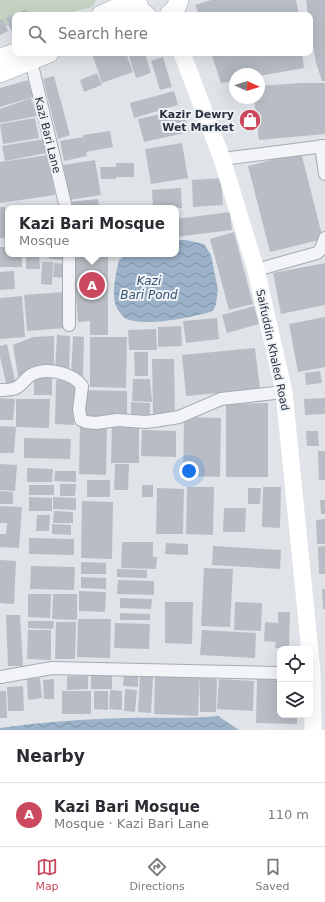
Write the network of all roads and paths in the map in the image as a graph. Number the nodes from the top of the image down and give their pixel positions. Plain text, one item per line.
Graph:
1 (179, 0) edge
2 (140, 9) edge
3 (120, 12) edge
4 (172, 12) edge
5 (183, 56) edge
6 (23, 57) edge
7 (0, 58) edge
8 (0, 73) edge
9 (323, 146) edge
10 (222, 159) junction
11 (325, 174) edge
12 (65, 205) edge
13 (325, 238) edge
14 (321, 254) edge
15 (69, 257) edge
16 (256, 270) junction
17 (69, 325) dead end
18 (0, 390) edge
19 (284, 392) junction
20 (308, 646) edge
21 (277, 673) edge
22 (0, 677) edge
23 (311, 682) edge
24 (313, 730) edge

1 - 4 main road
2 - 3 main road
5 - 10 main road, Saifuddin Khaled Road
6 - 7 main road
6 - 8 main road
6 - 12 street, Kazi Bari Lane
9 - 10 street
9 - 11 street
10 - 16 main road, Saifuddin Khaled Road
13 - 14 street
14 - 16 street
15 - 17 street
16 - 19 main road, Saifuddin Khaled Road
18 - 19 street
19 - 20 main road, Saifuddin Khaled Road
21 - 22 street
23 - 24 main road, Saifuddin Khaled Road

